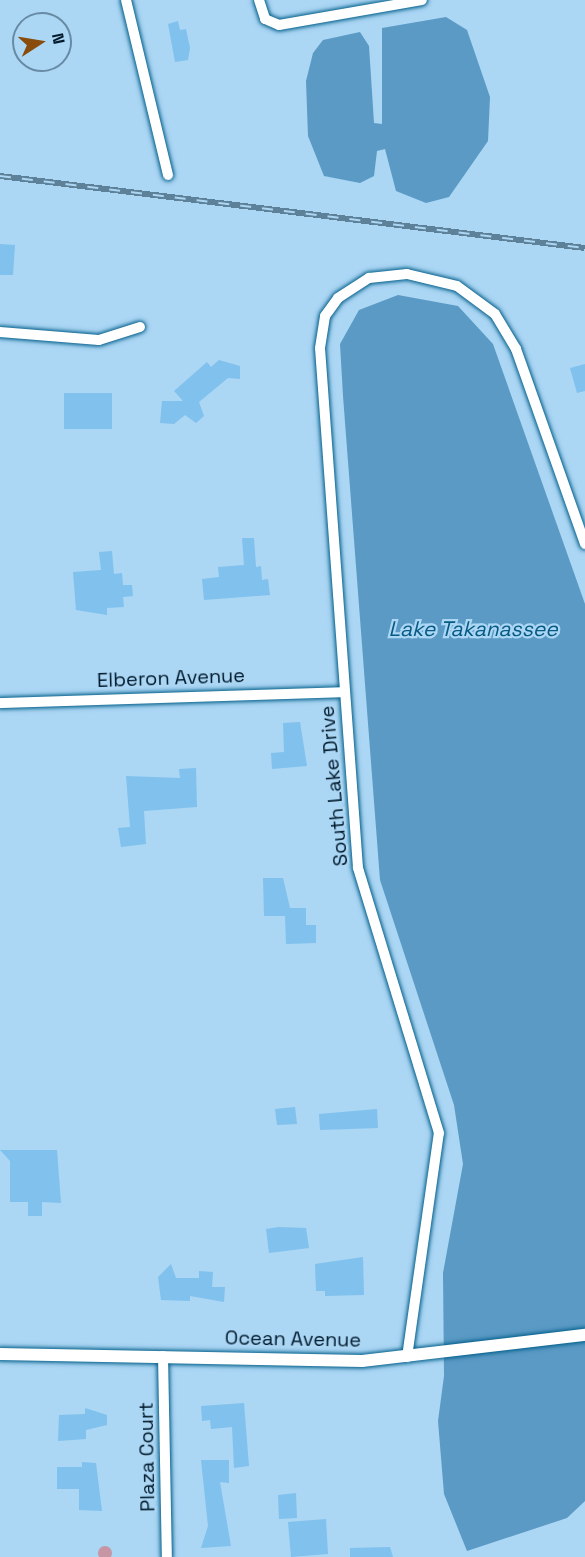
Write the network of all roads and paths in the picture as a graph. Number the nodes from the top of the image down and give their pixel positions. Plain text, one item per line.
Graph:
1 (126, 0) edge
2 (260, 0) edge
3 (422, 0) edge
4 (168, 175) dead end
5 (140, 327) dead end
6 (0, 332) edge
7 (585, 544) edge
8 (344, 692) junction
9 (0, 704) edge
10 (585, 1335) edge
11 (0, 1354) edge
12 (163, 1356) junction
13 (407, 1357) junction
14 (167, 1557) edge

1 - 4 street
2 - 3 street
5 - 6 street
7 - 8 street, South Lake Drive
8 - 9 street, Elberon Avenue
8 - 13 street, South Lake Drive
10 - 13 street, Ocean Avenue
11 - 12 street, Ocean Avenue
12 - 13 street, Ocean Avenue
12 - 14 street, Plaza Court

